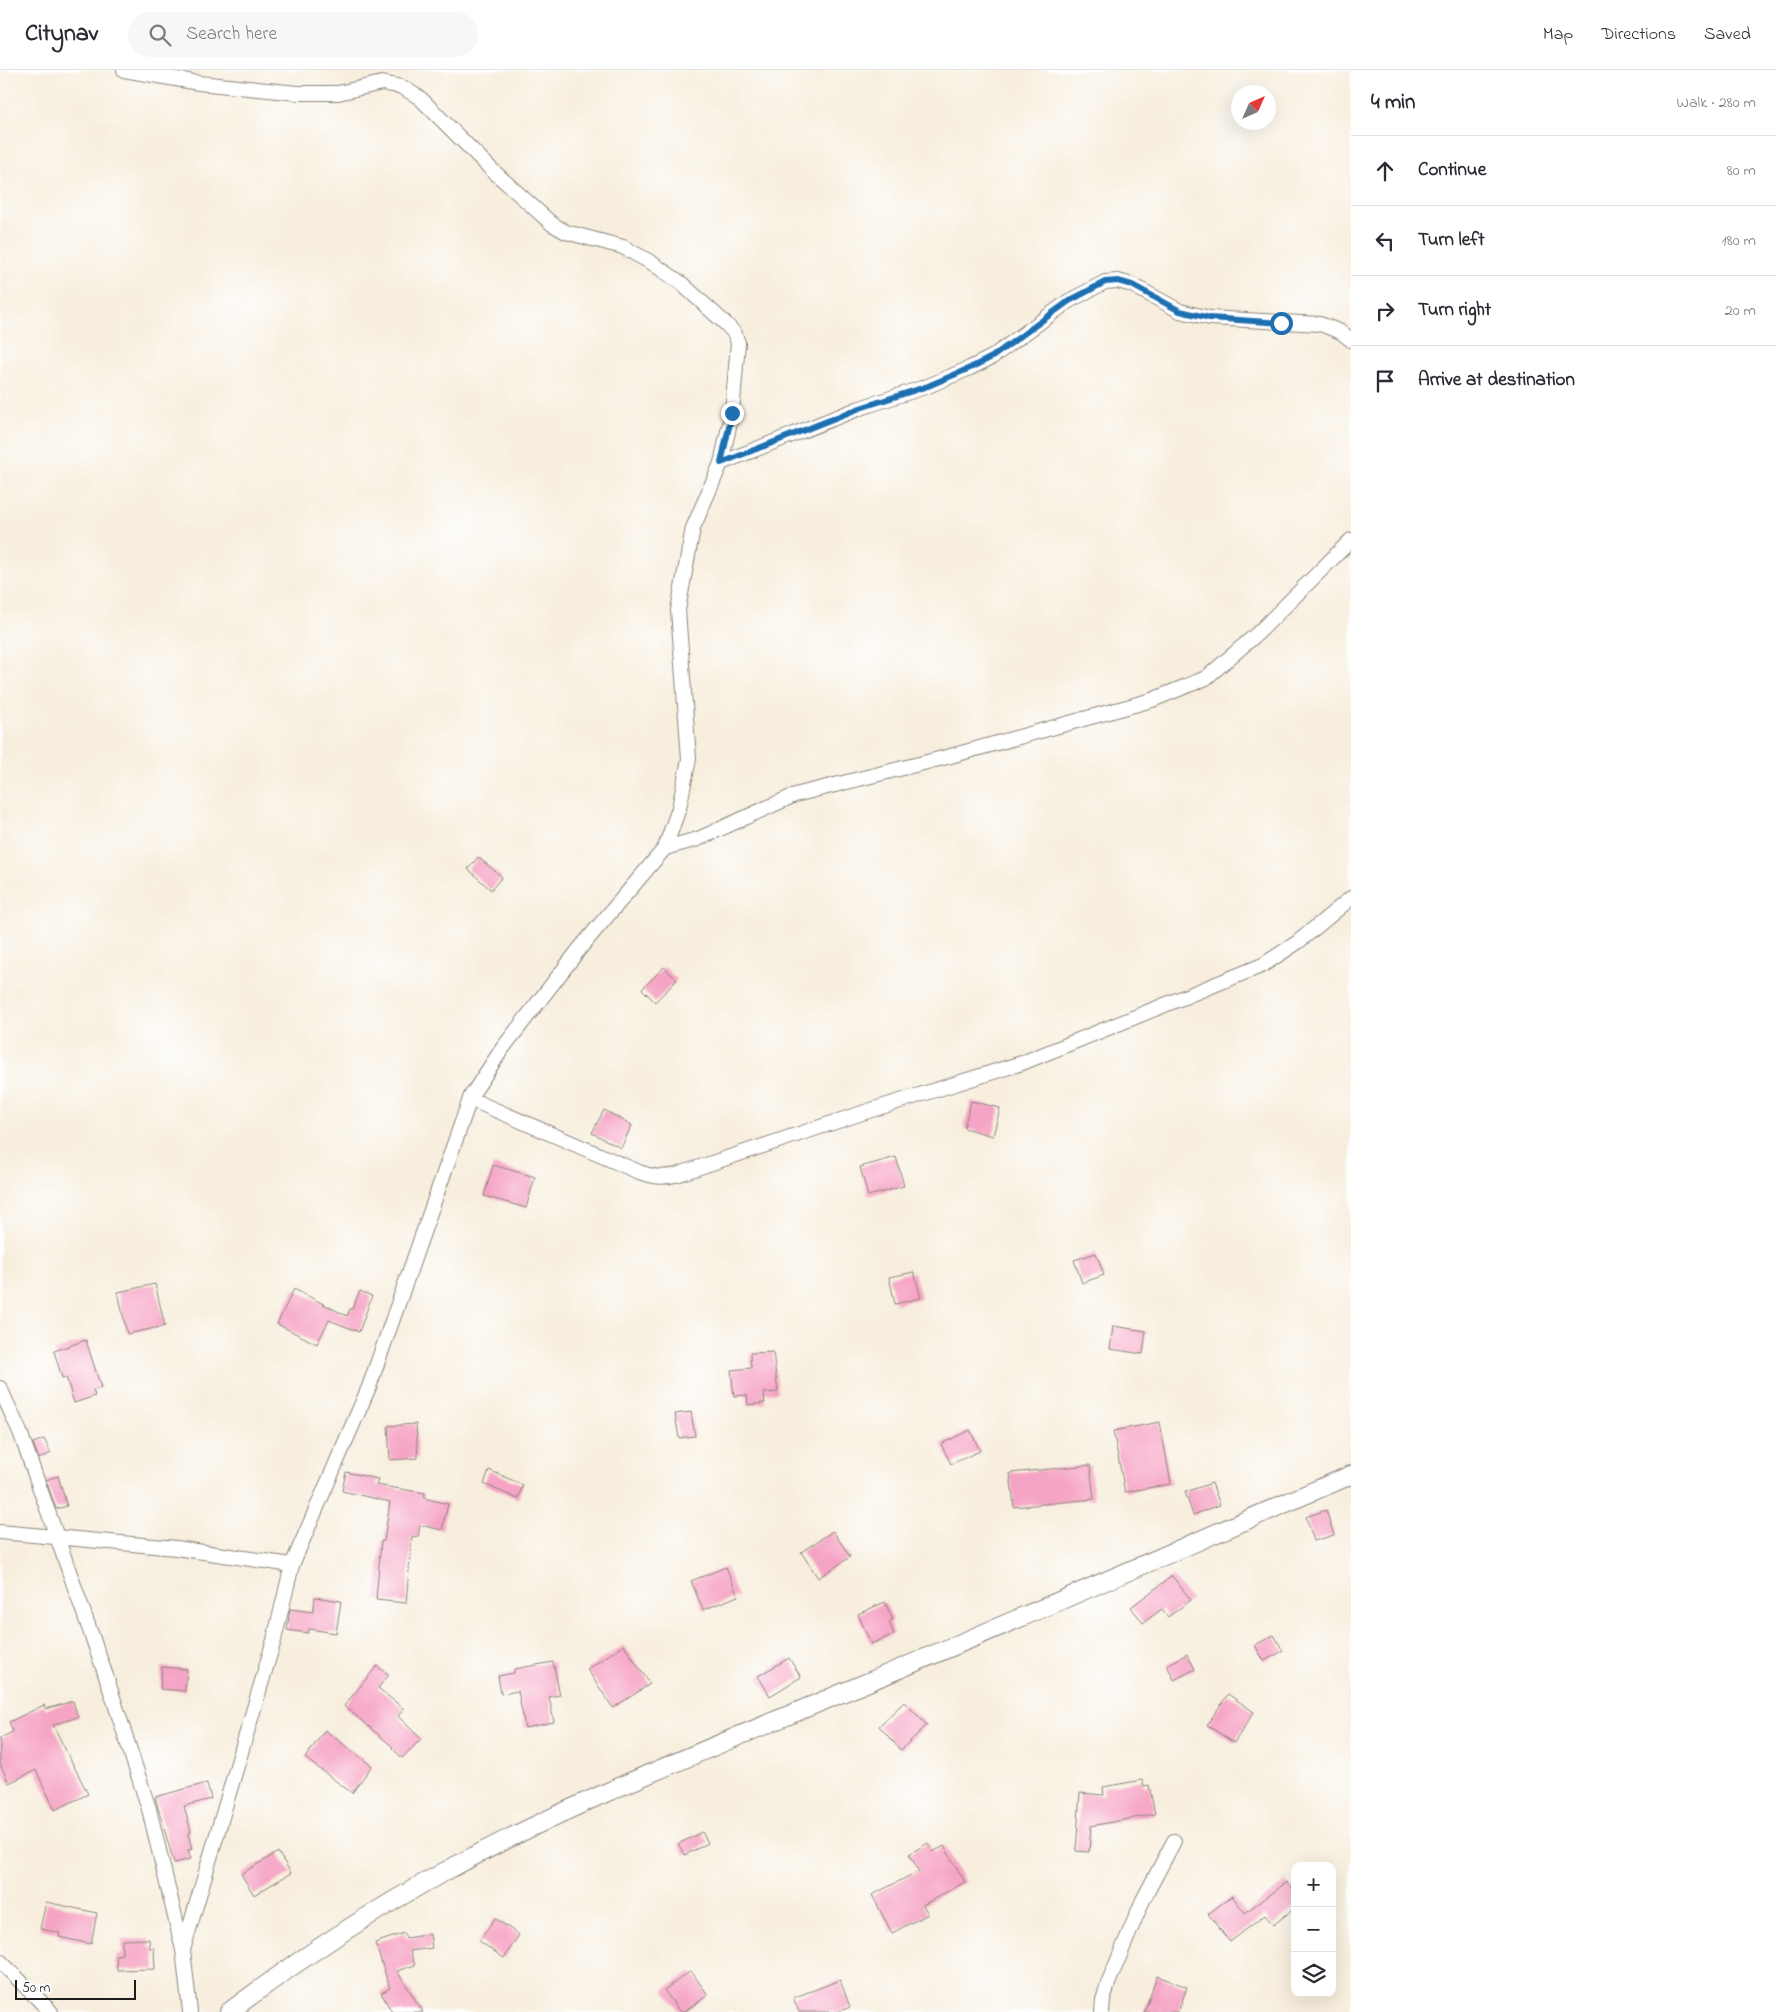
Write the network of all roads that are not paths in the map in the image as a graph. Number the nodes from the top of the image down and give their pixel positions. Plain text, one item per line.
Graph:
1 (124, 70) edge
2 (1351, 340) edge
3 (721, 463) junction
4 (1351, 540) edge
5 (666, 848) junction
6 (1351, 898) edge
7 (470, 1100) junction
8 (0, 1388) edge
9 (1351, 1475) edge
10 (0, 1532) edge
11 (56, 1538) junction
12 (292, 1565) junction
13 (1174, 1841) dead end
14 (183, 1950) junction
15 (0, 1961) edge
16 (52, 2012) edge
17 (190, 2012) edge
18 (229, 2012) edge
19 (1102, 2012) edge

1 - 3 street
2 - 3 street
3 - 5 street
4 - 5 street
5 - 7 street
6 - 7 street
7 - 12 street
8 - 11 street
9 - 18 street
10 - 11 street
11 - 12 street
11 - 14 street
12 - 14 street
13 - 19 street
14 - 17 street
15 - 16 street

